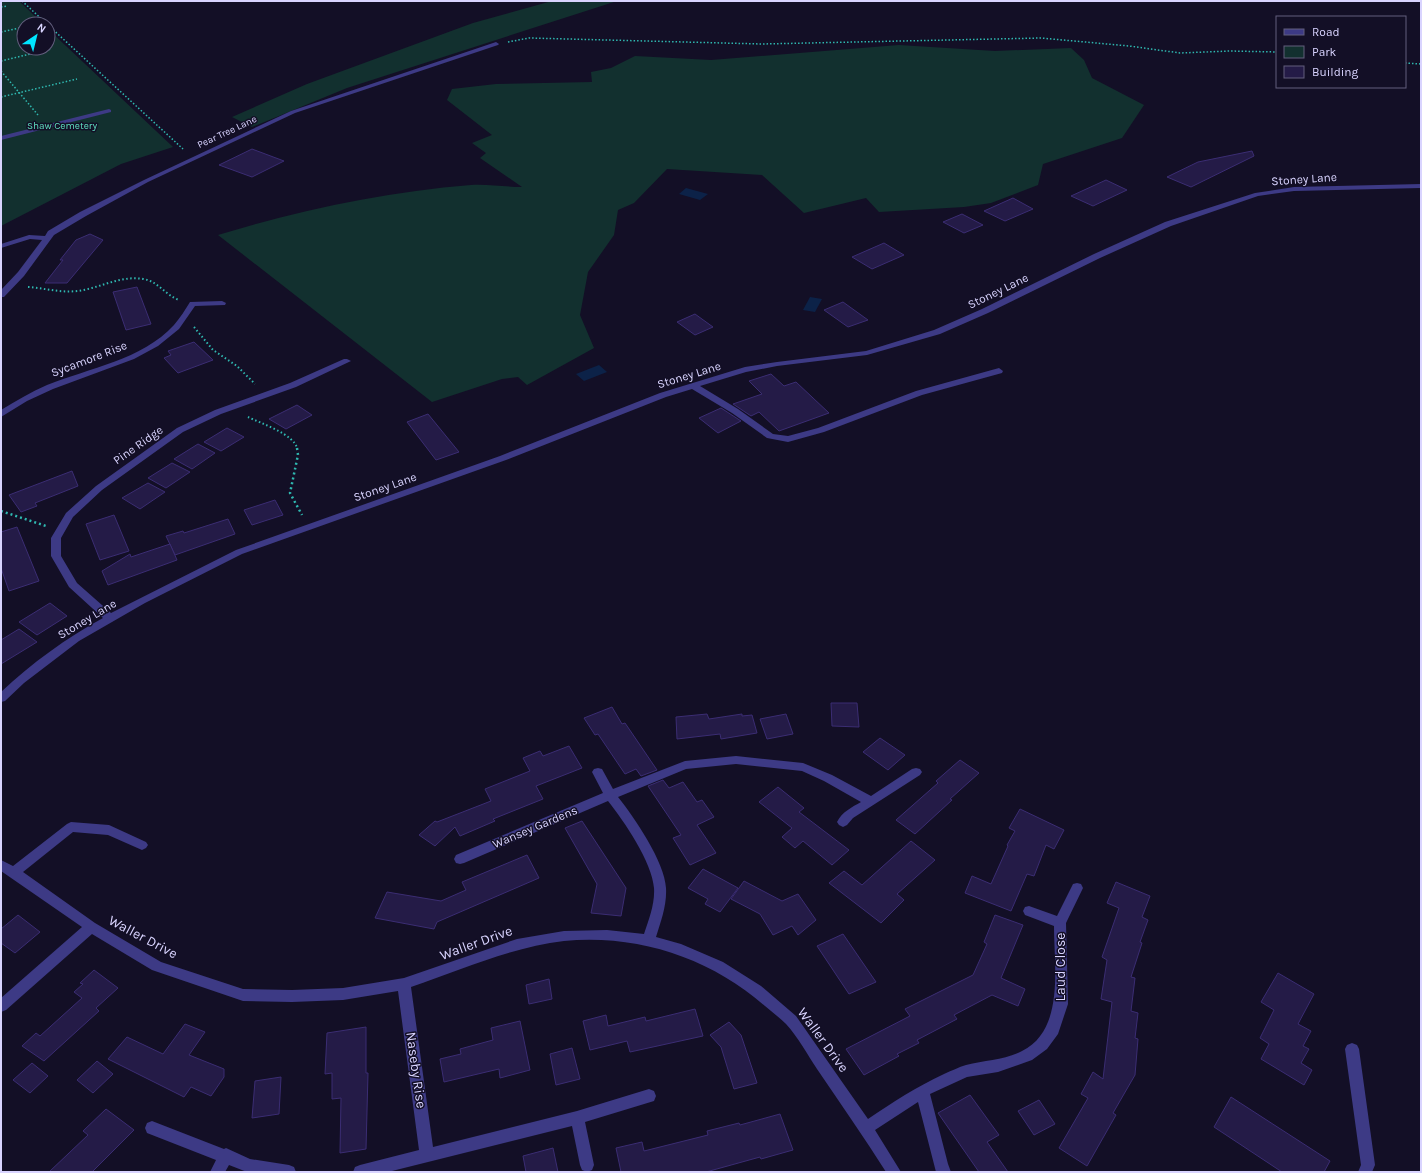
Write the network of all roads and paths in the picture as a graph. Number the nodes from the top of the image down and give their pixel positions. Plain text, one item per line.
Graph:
1 (22, 1) edge
2 (6, 6) dead end
3 (1, 8) edge
4 (38, 16) edge
5 (16, 29) edge
6 (1, 32) edge
7 (56, 33) edge
8 (496, 44) joint
9 (1276, 52) edge
10 (22, 56) edge
11 (1, 61) edge
12 (1406, 63) edge
13 (1421, 64) edge
14 (1, 71) edge
15 (77, 79) dead end
16 (19, 93) junction
17 (1, 97) edge
18 (109, 111) dead end
19 (47, 126) junction
20 (1, 138) edge
21 (193, 158) junction
22 (1421, 186) edge
23 (48, 238) junction
24 (1, 246) edge
25 (10, 287) junction
26 (1, 295) edge
27 (222, 302) dead end
28 (193, 304) junction
29 (184, 319) junction
30 (347, 360) dead end
31 (999, 371) dead end
32 (693, 386) junction
33 (260, 396) junction
34 (232, 407) junction
35 (1, 414) edge
36 (1, 511) edge
37 (309, 526) junction
38 (60, 530) junction
39 (110, 618) junction
40 (1, 698) edge
41 (598, 772) dead end
42 (916, 772) dead end
43 (610, 795) junction
44 (870, 801) junction
45 (843, 822) dead end
46 (142, 845) dead end
47 (460, 859) dead end
48 (1, 865) edge
49 (14, 872) junction
50 (1077, 888) dead end
51 (1029, 911) dead end
52 (1060, 923) junction
53 (91, 927) junction
54 (649, 940) junction
55 (404, 984) junction
56 (1, 1006) edge
57 (1352, 1049) dead end
58 (922, 1091) junction
59 (649, 1096) dead end
60 (577, 1118) junction
61 (152, 1128) dead end
62 (866, 1128) junction
63 (226, 1155) junction
64 (427, 1155) junction
65 (587, 1165) dead end
66 (217, 1172) edge
67 (288, 1172) edge
68 (360, 1172) edge
69 (894, 1172) edge
70 (944, 1172) edge
71 (1365, 1172) edge

1 - 4 path
2 - 3 path
5 - 6 path
7 - 21 path
8 - 9 path
8 - 21 street, Pear Tree Lane
10 - 11 path
12 - 13 path
14 - 16 path
15 - 16 path
16 - 17 path
16 - 19 path
18 - 19 street
19 - 20 street
21 - 23 street, Pear Tree Lane
22 - 32 street, Stoney Lane
23 - 24 street
23 - 25 street, Pear Tree Lane
25 - 26 street, Pear Tree Lane
25 - 28 path
27 - 28 street
28 - 29 street, Sycamore Rise
29 - 33 path
29 - 35 street, Sycamore Rise
30 - 33 street, Pine Ridge
31 - 32 street
32 - 37 street, Stoney Lane
33 - 34 street, Pine Ridge
34 - 37 path
34 - 38 street, Pine Ridge
36 - 38 path
37 - 39 street, Stoney Lane
38 - 39 street, Pine Ridge
39 - 40 street, Stoney Lane
41 - 43 street
42 - 44 street
43 - 44 street, Wansey Gardens
43 - 47 street, Wansey Gardens
43 - 54 street
44 - 45 street
46 - 49 street
48 - 49 street, Waller Drive
49 - 53 street, Waller Drive
50 - 52 street, Laud Close
51 - 52 street, Laud Close
52 - 58 street, Laud Close
53 - 55 street, Waller Drive
53 - 56 street
54 - 55 street, Waller Drive
54 - 62 street, Waller Drive
55 - 64 street, Naseby Rise
57 - 71 street
58 - 62 street, Laud Close
58 - 70 street
59 - 60 street
60 - 64 street
60 - 65 street
61 - 63 street
62 - 69 street, Waller Drive
63 - 66 street
63 - 67 street
64 - 68 street

